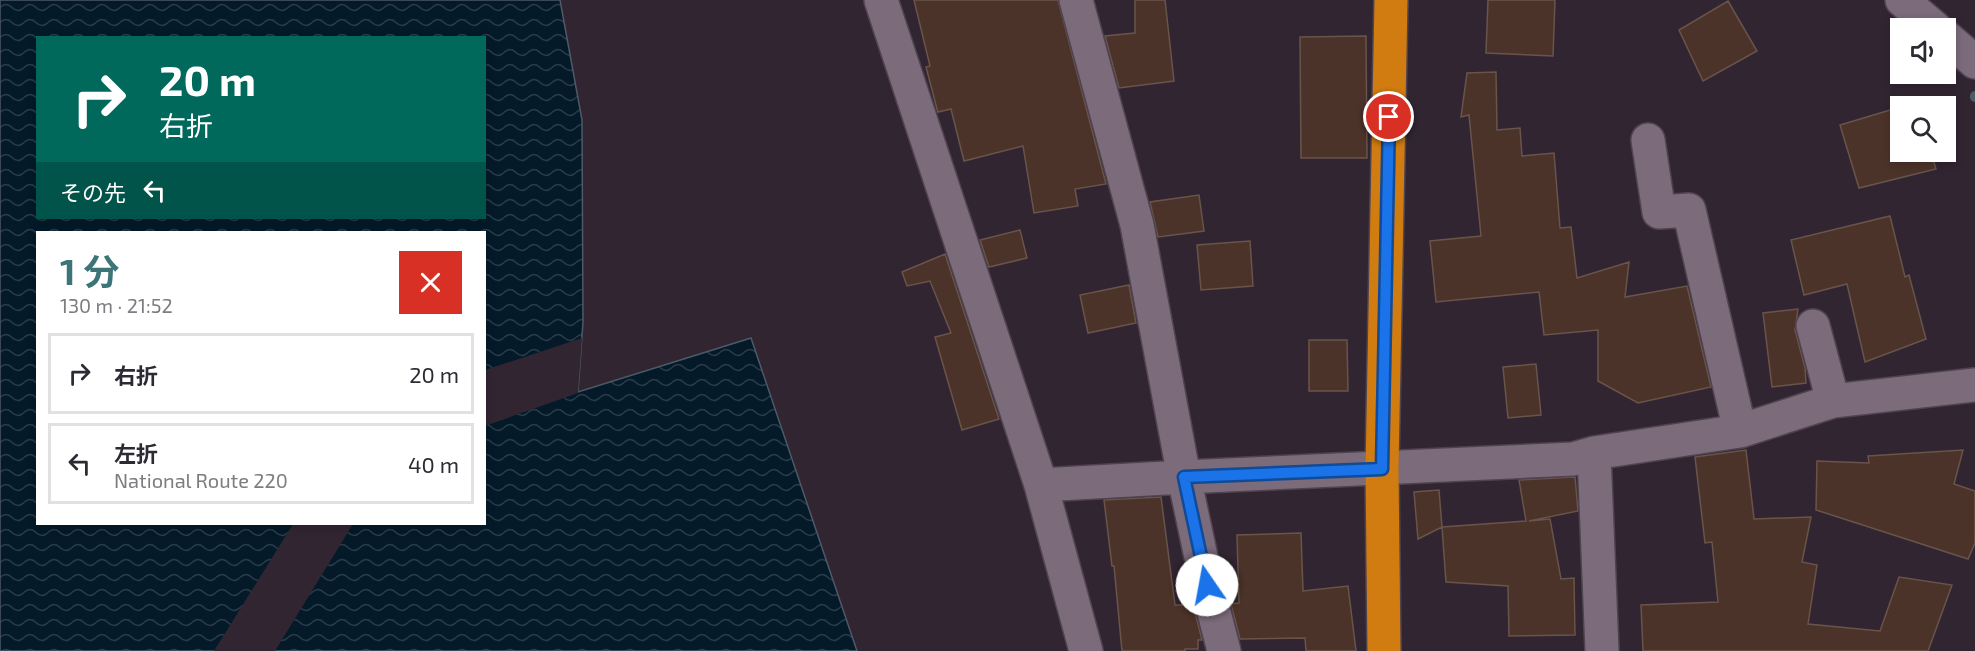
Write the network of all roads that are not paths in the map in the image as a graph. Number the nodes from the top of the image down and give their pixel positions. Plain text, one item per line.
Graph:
1 (881, 0) edge
2 (1076, 0) edge
3 (1391, 0) edge
4 (1902, 0) edge
5 (1923, 18) edge
6 (1956, 46) edge
7 (1975, 62) edge
8 (1648, 140) dead end
9 (1813, 326) dead end
10 (1975, 385) edge
11 (1833, 401) junction
12 (1740, 431) junction
13 (1594, 453) junction
14 (1382, 469) junction
15 (1184, 477) junction
16 (1041, 485) junction
17 (1086, 651) edge
18 (1224, 651) edge
19 (1384, 651) edge
20 (1602, 651) edge

1 - 16 street
2 - 15 street
3 - 14 highway
4 - 5 street
6 - 7 street
8 - 12 street
9 - 11 street
10 - 11 street
11 - 12 street
12 - 13 street
13 - 14 street
13 - 20 street
14 - 15 street
14 - 19 highway
15 - 16 street
15 - 18 street
16 - 17 street

